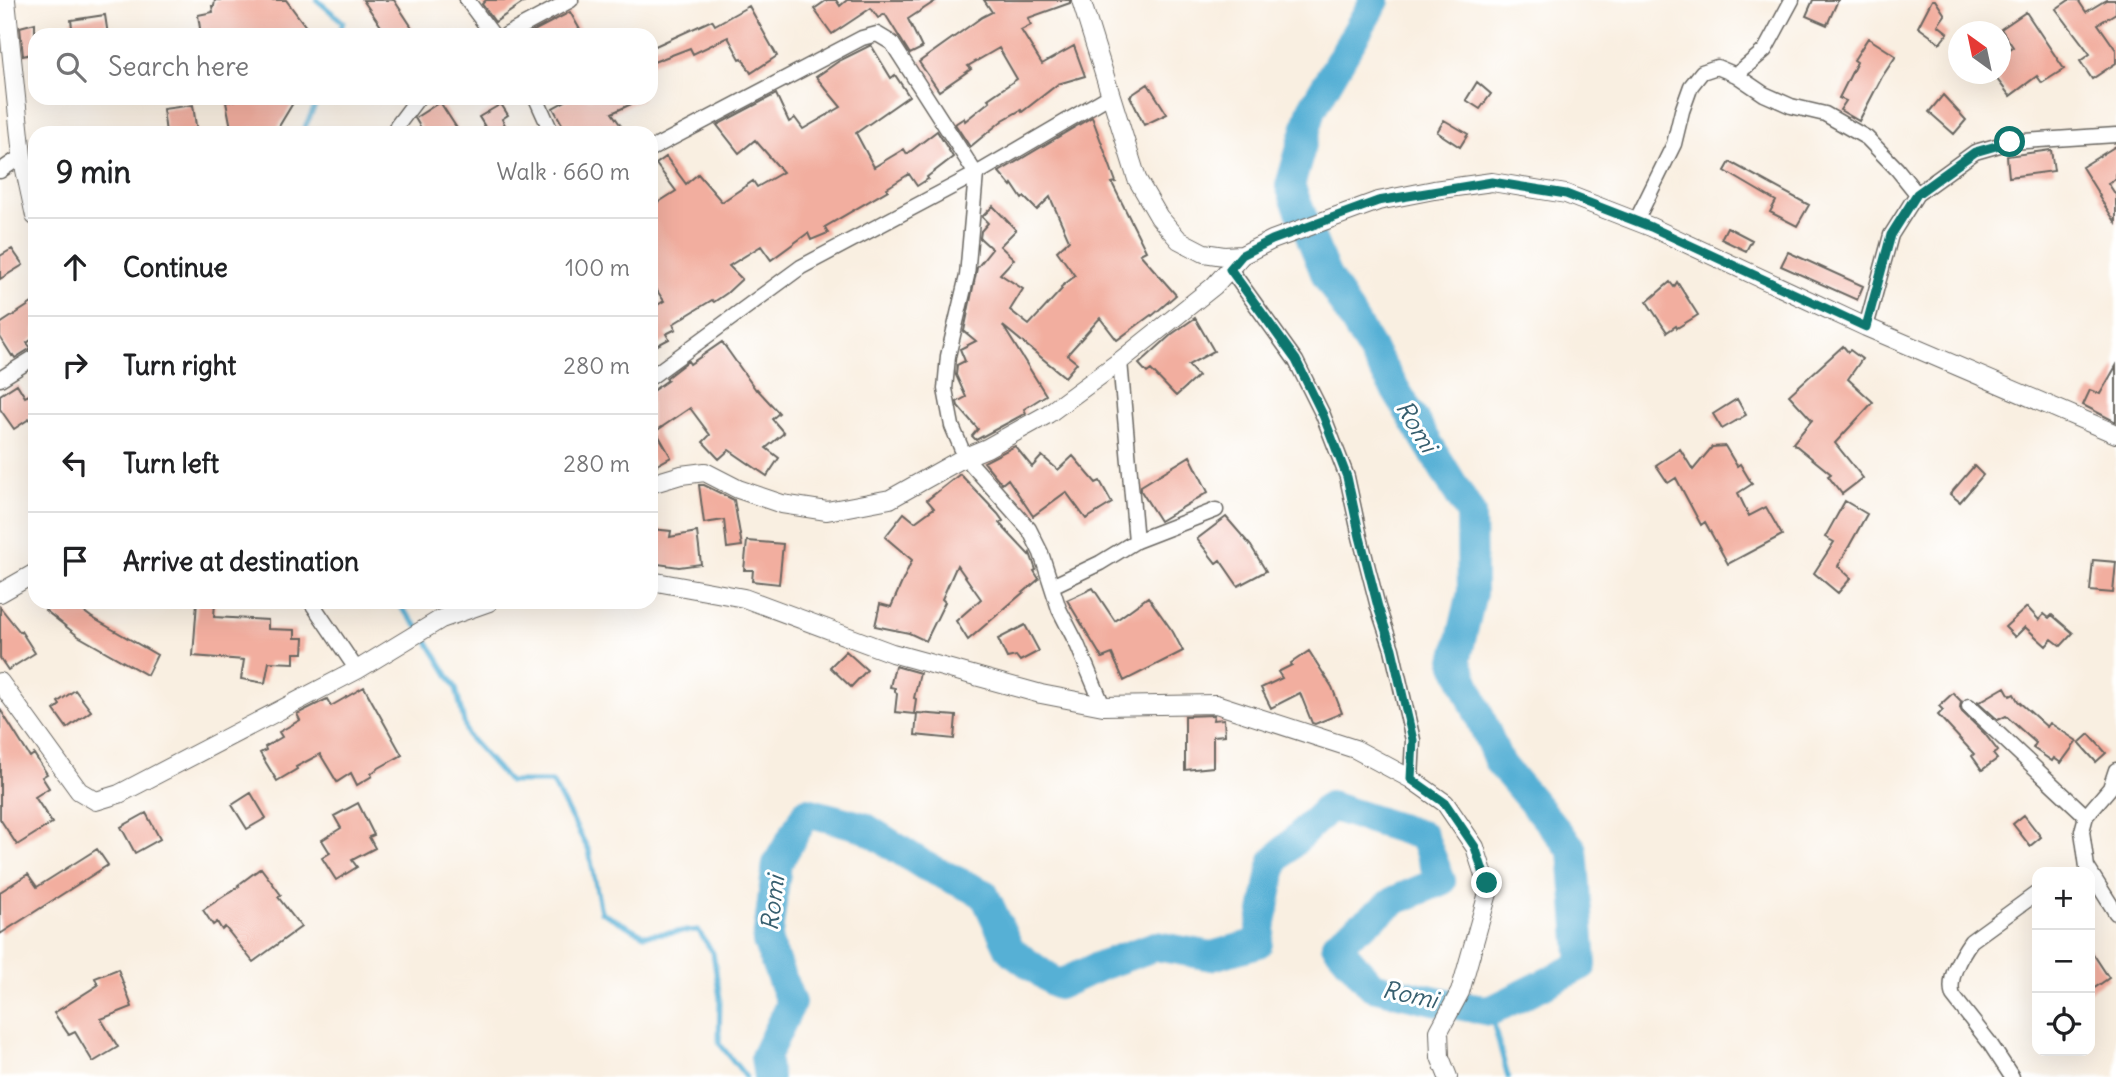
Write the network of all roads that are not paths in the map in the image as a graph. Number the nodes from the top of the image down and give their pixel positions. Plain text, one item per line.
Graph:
1 (6, 0) edge
2 (467, 0) edge
3 (571, 0) edge
4 (1081, 0) edge
5 (1793, 0) edge
6 (488, 28) edge
7 (519, 28) edge
8 (1737, 75) junction
9 (1111, 95) junction
10 (413, 105) edge
11 (539, 105) edge
12 (397, 126) edge
13 (549, 126) edge
14 (2116, 135) edge
15 (28, 139) edge
16 (658, 145) edge
17 (22, 156) junction
18 (0, 171) edge
19 (976, 174) junction
20 (28, 184) edge
21 (1917, 194) junction
22 (1636, 221) junction
23 (1242, 255) junction
24 (1230, 269) junction
25 (1866, 327) junction
26 (28, 361) edge
27 (1120, 361) junction
28 (658, 372) edge
29 (0, 379) edge
30 (2116, 434) edge
31 (964, 457) junction
32 (658, 482) edge
33 (1216, 510) dead end
34 (1136, 541) junction
35 (28, 577) edge
36 (658, 582) edge
37 (1052, 586) junction
38 (0, 593) edge
39 (316, 609) edge
40 (469, 609) edge
41 (356, 670) junction
42 (0, 682) edge
43 (1103, 706) junction
44 (1969, 706) dead end
45 (2116, 770) edge
46 (1411, 779) junction
47 (2113, 795) edge
48 (2086, 816) junction
49 (2081, 867) edge
50 (2095, 888) edge
51 (2032, 896) edge
52 (2116, 914) edge
53 (1448, 1077) edge
54 (2012, 1077) edge

1 - 15 street
2 - 6 street
3 - 7 street
4 - 9 street
5 - 8 street
8 - 21 street
8 - 22 street
9 - 19 street
9 - 23 street
10 - 12 street
11 - 13 street
14 - 21 street
15 - 17 street
16 - 19 street
17 - 18 street
17 - 20 street
19 - 28 street
19 - 31 street
21 - 25 street
22 - 23 street
22 - 25 street
23 - 24 street
24 - 27 street
24 - 46 street
25 - 30 street
26 - 29 street
27 - 31 street
27 - 34 street
31 - 32 street
31 - 37 street
33 - 34 street
34 - 37 street
35 - 38 street
36 - 43 street
37 - 43 street
39 - 41 street
40 - 41 street
41 - 42 street
43 - 46 street
44 - 48 street
45 - 47 street
46 - 53 street
47 - 48 street
48 - 49 street
50 - 52 street
51 - 54 street

